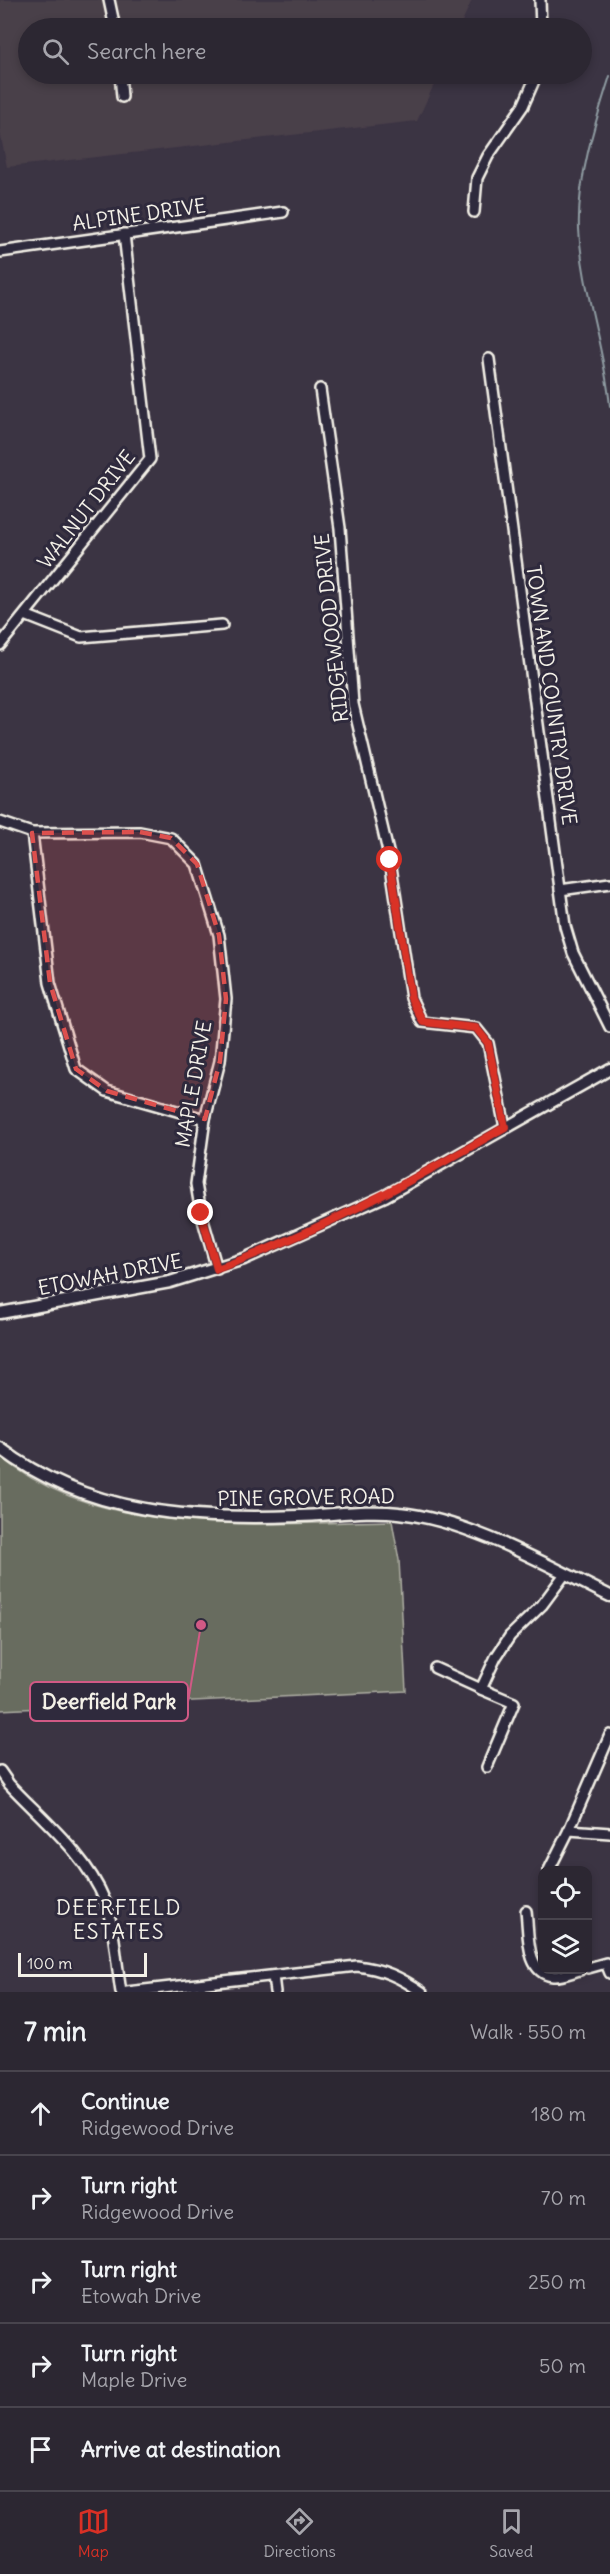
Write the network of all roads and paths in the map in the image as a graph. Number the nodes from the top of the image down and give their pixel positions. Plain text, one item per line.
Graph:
1 (109, 0) edge
2 (540, 0) edge
3 (113, 18) edge
4 (541, 18) edge
5 (121, 84) edge
6 (533, 84) edge
7 (122, 97) dead end
8 (283, 212) dead end
9 (474, 212) dead end
10 (124, 234) junction
11 (0, 252) edge
12 (489, 359) dead end
13 (320, 389) dead end
14 (25, 615) junction
15 (222, 625) dead end
16 (0, 645) edge
17 (0, 822) edge
18 (32, 833) junction
19 (610, 883) edge
20 (560, 890) junction
21 (610, 1027) edge
22 (610, 1069) edge
23 (205, 1119) junction
24 (505, 1127) junction
25 (217, 1269) junction
26 (0, 1313) edge
27 (0, 1448) edge
28 (565, 1574) junction
29 (610, 1596) edge
30 (435, 1668) dead end
31 (481, 1689) junction
32 (610, 1735) edge
33 (487, 1767) dead end
34 (0, 1771) edge
35 (569, 1830) junction
36 (610, 1833) edge
37 (551, 1866) edge
38 (526, 1911) dead end
39 (592, 1967) edge
40 (538, 1970) edge
41 (610, 1973) edge
42 (544, 1974) edge
43 (566, 1974) edge
44 (273, 1976) junction
45 (121, 1992) edge
46 (127, 1992) edge
47 (275, 1992) edge
48 (422, 1992) edge

1 - 3 street
2 - 4 street
5 - 7 street
6 - 9 street
8 - 10 street, ALPINE DRIVE
10 - 11 street, ALPINE DRIVE
10 - 14 street, WALNUT DRIVE
12 - 20 street, TOWN AND COUNTRY DRIVE
13 - 24 street, RIDGEWOOD DRIVE
14 - 15 street
14 - 16 street, WALNUT DRIVE
17 - 18 street, MAPLE DRIVE
18 - 23 street
18 - 23 street, MAPLE DRIVE
19 - 20 street
20 - 21 street, TOWN AND COUNTRY DRIVE
22 - 24 street, ETOWAH DRIVE
23 - 25 street, MAPLE DRIVE
24 - 25 street, ETOWAH DRIVE
25 - 26 street, ETOWAH DRIVE
27 - 28 street, PINE GROVE ROAD
28 - 29 street, PINE GROVE ROAD
28 - 31 street
30 - 31 street
31 - 33 street
32 - 35 street
34 - 45 street
35 - 36 street
35 - 37 street
38 - 40 street
39 - 41 street
42 - 43 street
44 - 46 street
44 - 47 street
44 - 48 street

